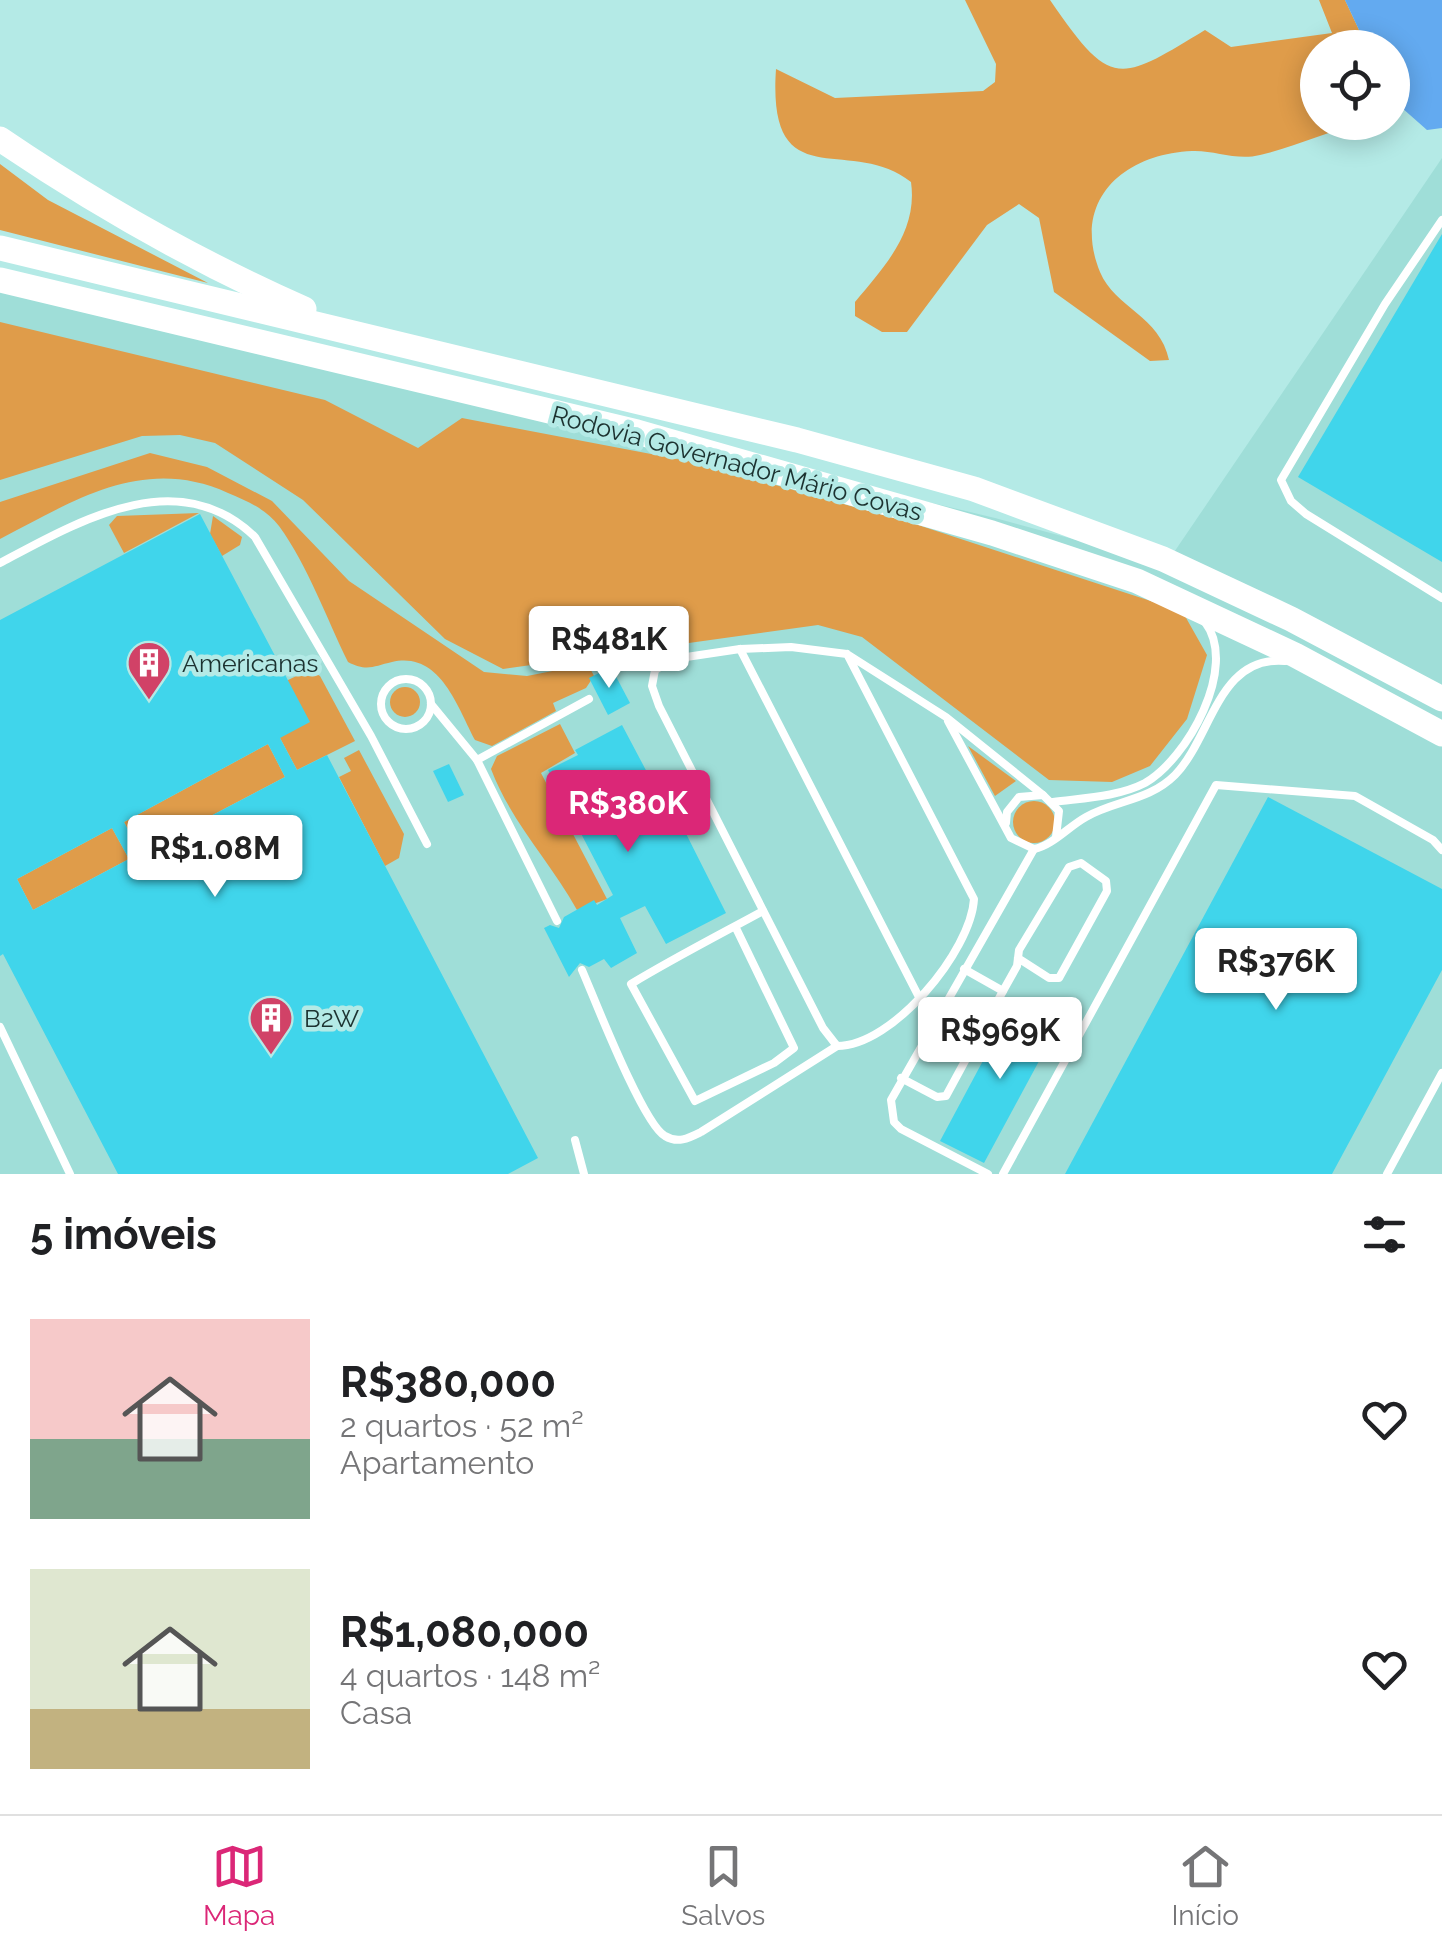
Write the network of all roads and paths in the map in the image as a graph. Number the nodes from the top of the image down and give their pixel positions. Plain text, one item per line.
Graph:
1 (0, 139) edge
2 (1442, 220) edge
3 (0, 248) edge
4 (0, 280) edge
5 (358, 334) junction
6 (0, 563) edge
7 (1442, 598) edge
8 (1188, 604) junction
9 (740, 650) junction
10 (846, 654) junction
11 (1311, 664) junction
12 (1442, 699) edge
13 (590, 700) dead end
14 (431, 704) junction
15 (382, 714) junction
16 (946, 717) junction
17 (363, 722) junction
18 (1442, 734) edge
19 (476, 760) junction
20 (1043, 794) junction
21 (1053, 802) junction
22 (1007, 831) junction
23 (1056, 837) junction
24 (426, 844) dead end
25 (1034, 849) junction
26 (1442, 850) edge
27 (764, 910) junction
28 (557, 921) dead end
29 (736, 926) junction
30 (1018, 958) junction
31 (964, 969) junction
32 (582, 970) dead end
33 (1004, 991) junction
34 (921, 1001) junction
35 (0, 1026) edge
36 (837, 1046) junction
37 (1442, 1073) edge
38 (900, 1078) junction
39 (575, 1140) dead end
40 (70, 1174) edge
41 (584, 1174) edge
42 (988, 1174) edge
43 (1004, 1174) edge
44 (1388, 1174) edge

1 - 5 highway
2 - 7 lane
3 - 5 highway, Rodovia Governador Mário Covas
4 - 8 highway, Rodovia Governador Mário Covas
5 - 12 highway, Rodovia Governador Mário Covas
6 - 17 lane
8 - 11 highway, Rodovia Governador Mário Covas
8 - 21 lane
9 - 10 lane
9 - 27 lane
9 - 34 lane
10 - 16 lane
10 - 34 lane
11 - 18 highway, Rodovia Governador Mário Covas
11 - 23 lane
13 - 19 lane
14 - 15 lane
14 - 15 lane
14 - 19 lane
15 - 17 lane
16 - 20 lane
16 - 22 lane
17 - 24 lane
19 - 28 lane
20 - 21 lane
20 - 22 lane
21 - 23 lane
22 - 25 lane
23 - 25 lane
25 - 31 lane
26 - 43 lane
27 - 29 lane
27 - 36 lane
29 - 29 lane
30 - 30 lane
30 - 33 lane
31 - 33 lane
31 - 38 lane
32 - 36 lane
33 - 38 lane
34 - 36 lane
35 - 40 lane
37 - 44 lane
38 - 42 lane
39 - 41 lane

